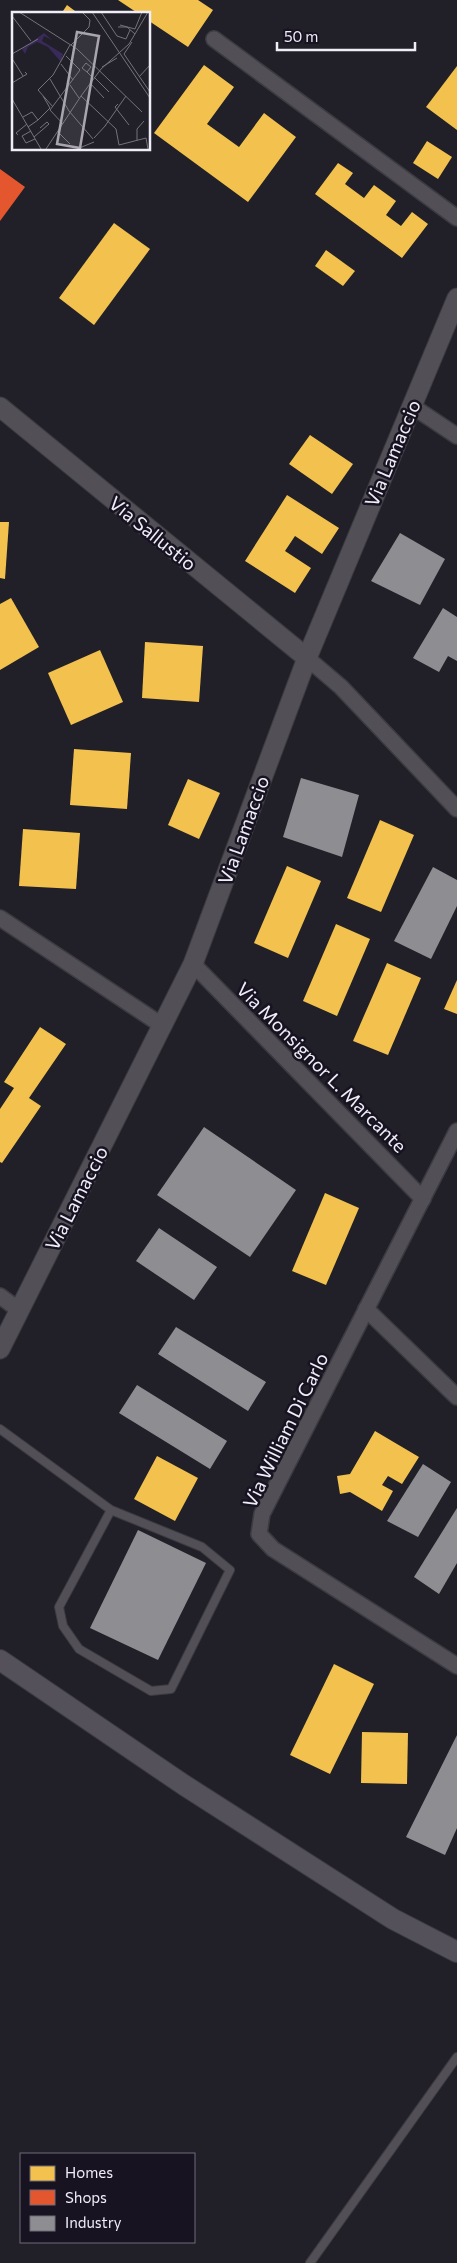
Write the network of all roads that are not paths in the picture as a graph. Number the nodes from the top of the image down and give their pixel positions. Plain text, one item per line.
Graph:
1 (214, 39) dead end
2 (457, 218) edge
3 (457, 298) edge
4 (412, 406) junction
5 (0, 408) edge
6 (457, 436) edge
7 (307, 658) junction
8 (457, 809) edge
9 (0, 918) edge
10 (193, 964) junction
11 (163, 1026) junction
12 (457, 1131) edge
13 (424, 1199) junction
14 (0, 1296) edge
15 (366, 1309) junction
16 (19, 1310) junction
17 (0, 1349) edge
18 (457, 1397) edge
19 (0, 1429) edge
20 (112, 1510) junction
21 (0, 1660) edge
22 (457, 1666) edge
23 (457, 1952) edge
24 (457, 2057) edge
25 (310, 2263) edge

1 - 2 street
3 - 4 street, Via Lamaccio
4 - 6 street
4 - 7 street, Via Lamaccio
5 - 7 street, Via Sallustio
7 - 8 street
7 - 10 street, Via Lamaccio
9 - 11 street
10 - 11 street, Via Lamaccio
10 - 13 street, Via Monsignor L. Marcante
11 - 16 street, Via Lamaccio
12 - 13 street, Via William Di Carlo
13 - 15 street, Via William Di Carlo
14 - 16 street
15 - 18 street
15 - 22 street, Via William Di Carlo
16 - 17 street, Via Lamaccio
19 - 20 lane
20 - 20 lane
21 - 23 main road
24 - 25 lane

